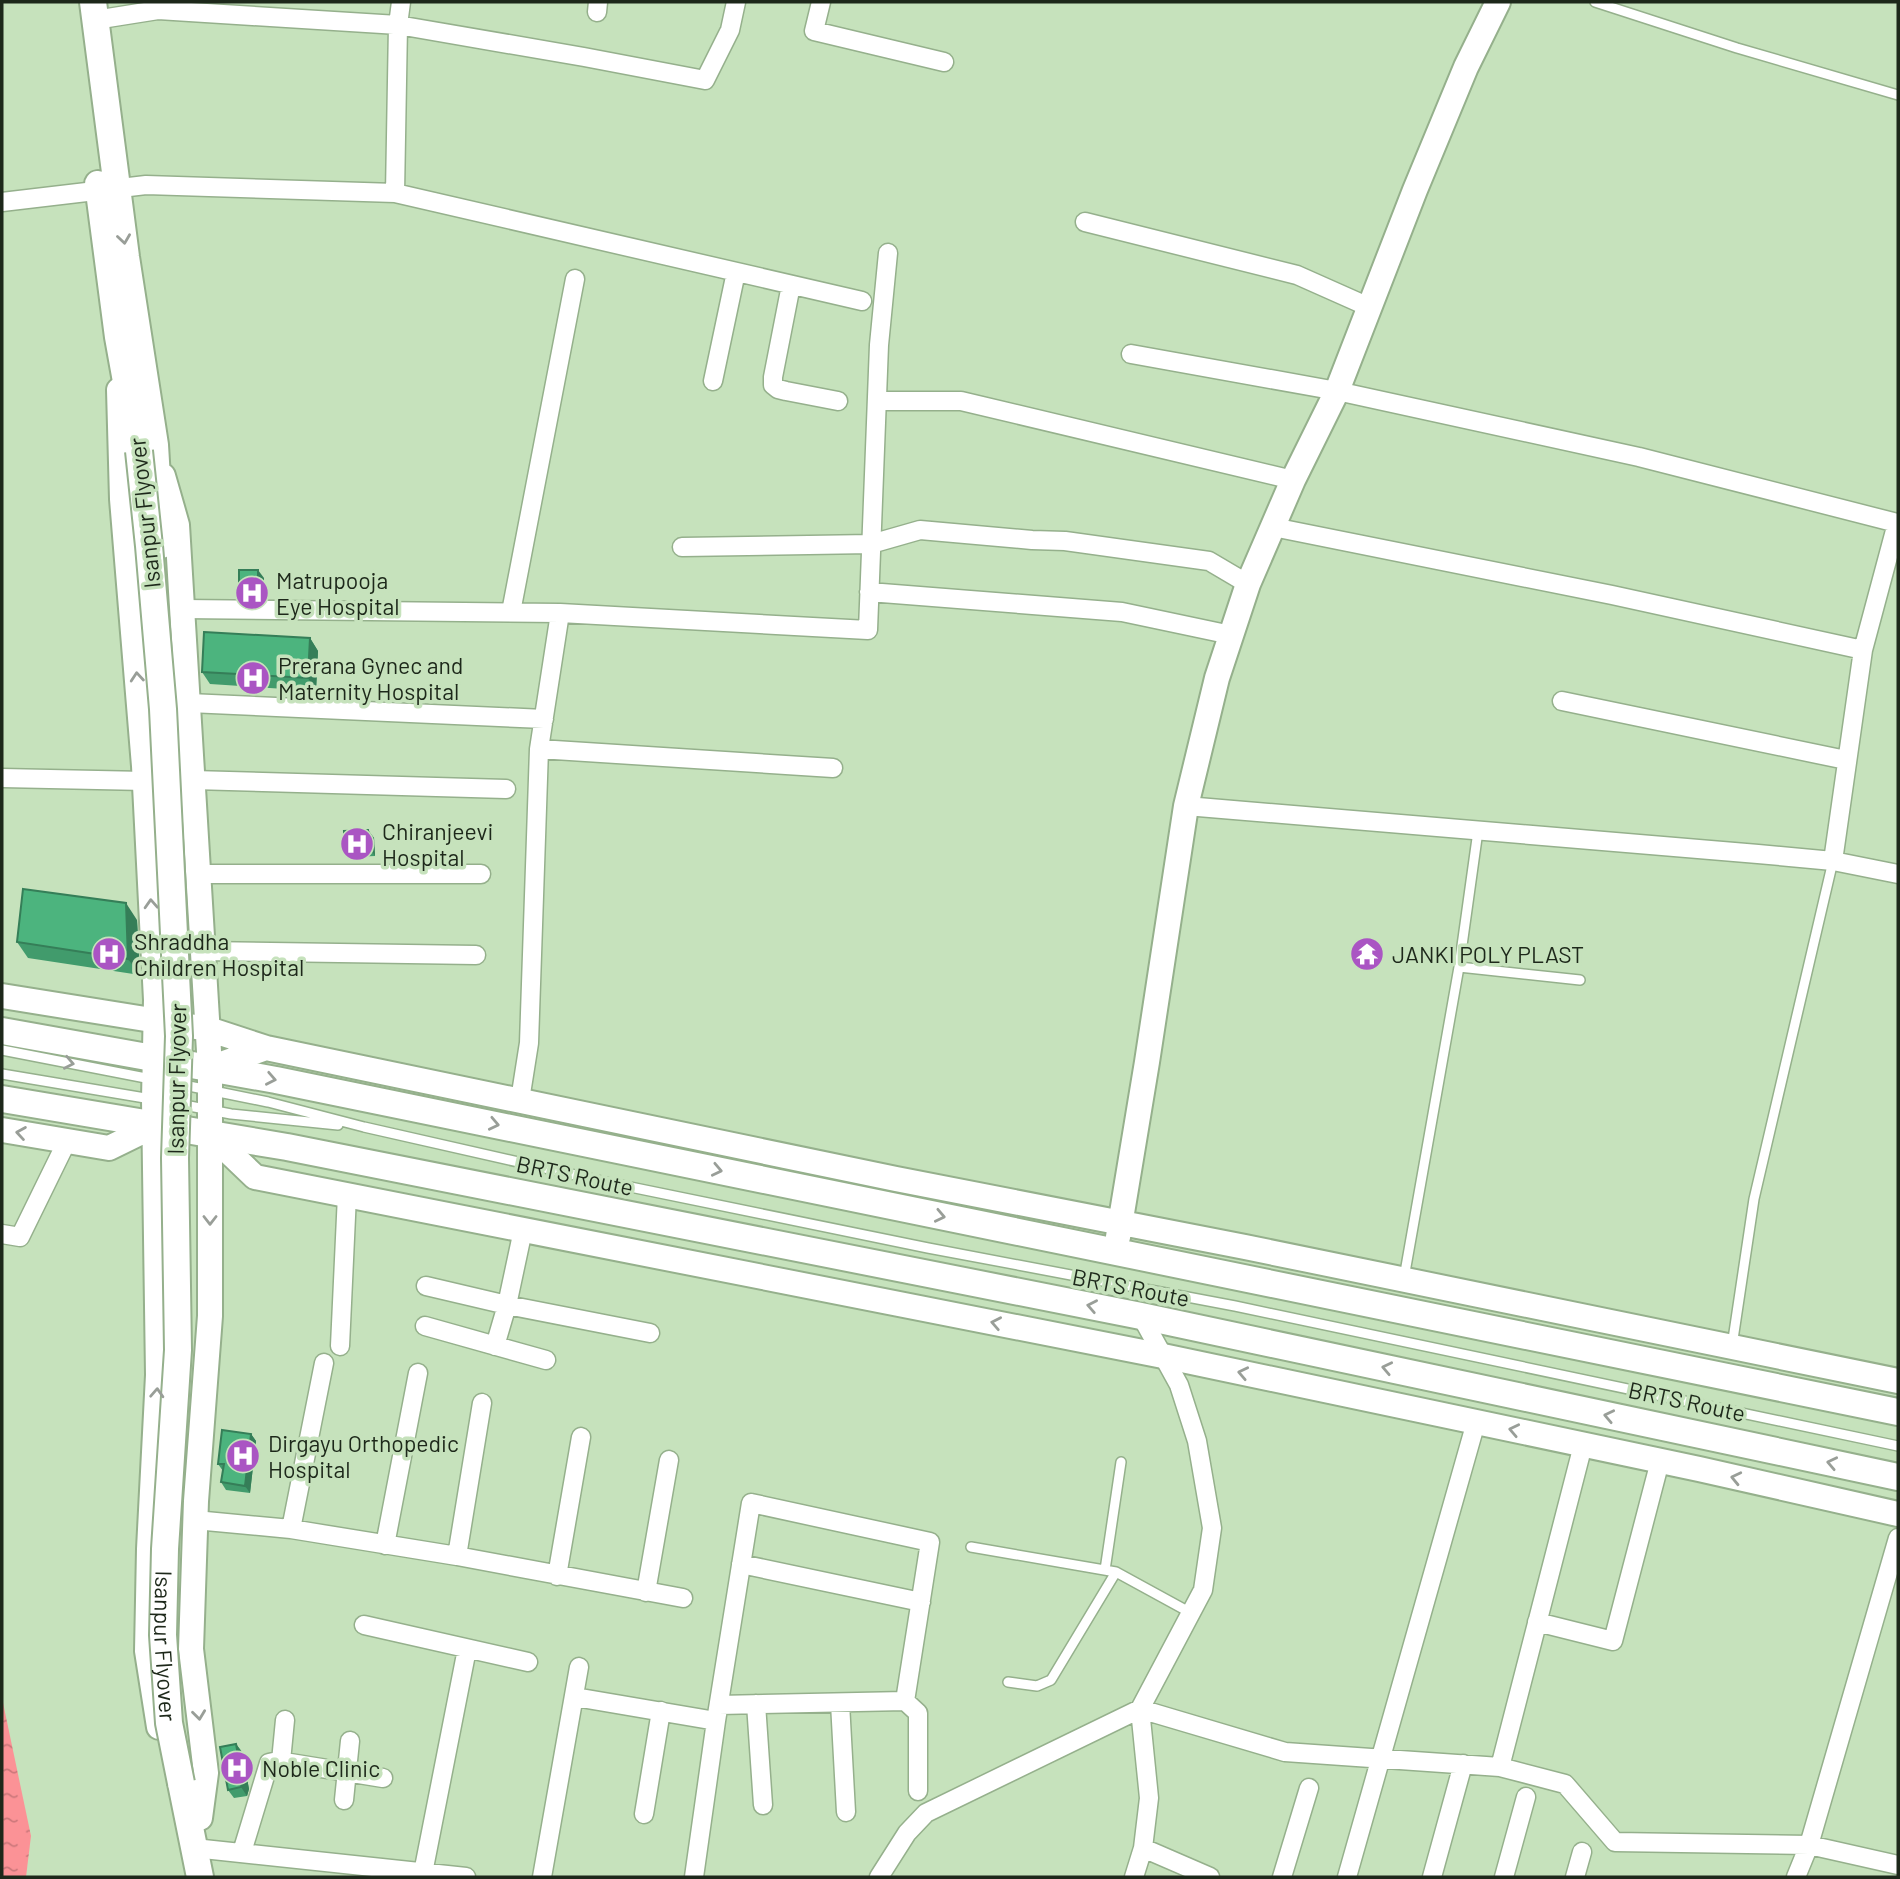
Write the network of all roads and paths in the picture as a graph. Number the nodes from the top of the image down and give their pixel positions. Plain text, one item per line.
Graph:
1 (75, 2) edge
2 (401, 2) edge
3 (736, 2) edge
4 (821, 2) edge
5 (1499, 2) edge
6 (1595, 2) edge
7 (94, 11) edge
8 (398, 24) junction
9 (944, 62) dead end
10 (1898, 95) edge
11 (108, 190) junction
12 (394, 193) junction
13 (2, 202) edge
14 (1085, 222) dead end
15 (888, 253) dead end
16 (736, 272) junction
17 (575, 279) dead end
18 (791, 285) junction
19 (862, 301) dead end
20 (1369, 307) junction
21 (118, 337) junction
22 (1130, 354) dead end
23 (713, 381) dead end
24 (1337, 391) junction
25 (838, 401) dead end
26 (877, 401) junction
27 (147, 448) junction
28 (1293, 481) junction
29 (1273, 527) junction
30 (872, 544) junction
31 (682, 547) dead end
32 (1248, 584) junction
33 (869, 592) junction
34 (183, 609) junction
35 (512, 612) junction
36 (560, 612) junction
37 (1231, 635) junction
38 (1863, 650) junction
39 (1562, 701) dead end
40 (189, 703) junction
41 (544, 719) junction
42 (539, 749) junction
43 (1846, 760) junction
44 (833, 768) dead end
45 (2, 778) edge
46 (193, 780) junction
47 (145, 781) junction
48 (506, 789) dead end
49 (1186, 806) junction
50 (1478, 831) junction
51 (1833, 861) junction
52 (198, 874) junction
53 (481, 874) dead end
54 (1898, 874) edge
55 (203, 951) junction
56 (476, 955) dead end
57 (1459, 967) junction
58 (1580, 980) dead end
59 (2, 996) edge
60 (156, 1022) junction
61 (208, 1029) junction
62 (2, 1031) edge
63 (266, 1048) junction
64 (2, 1050) edge
65 (2, 1074) edge
66 (155, 1091) junction
67 (2, 1099) edge
68 (210, 1100) junction
69 (520, 1100) junction
70 (365, 1127) junction
71 (2, 1130) edge
72 (67, 1141) junction
73 (109, 1148) junction
74 (156, 1158) junction
75 (210, 1168) junction
76 (255, 1177) junction
77 (347, 1195) junction
78 (1120, 1223) junction
79 (523, 1230) junction
80 (2, 1234) edge
81 (1115, 1252) junction
82 (929, 1274) junction
83 (1404, 1280) junction
84 (426, 1286) dead end
85 (507, 1305) junction
86 (925, 1309) junction
87 (1140, 1316) junction
88 (425, 1326) dead end
89 (650, 1333) dead end
90 (340, 1346) dead end
91 (495, 1346) junction
92 (1731, 1348) junction
93 (1303, 1350) junction
94 (1163, 1356) junction
95 (546, 1360) dead end
96 (324, 1363) dead end
97 (418, 1373) dead end
98 (1898, 1381) edge
99 (1295, 1384) junction
100 (482, 1403) dead end
101 (1898, 1412) edge
102 (1476, 1422) junction
103 (581, 1437) dead end
104 (1583, 1445) junction
105 (1898, 1446) edge
106 (669, 1460) dead end
107 (1660, 1461) junction
108 (1121, 1462) dead end
109 (1898, 1478) edge
110 (1898, 1514) edge
111 (195, 1520) junction
112 (291, 1529) junction
113 (1898, 1538) edge
114 (385, 1545) junction
115 (971, 1547) dead end
116 (457, 1556) junction
117 (741, 1564) junction
118 (1105, 1570) junction
119 (1116, 1572) junction
120 (557, 1576) junction
121 (646, 1592) junction
122 (683, 1598) dead end
123 (921, 1602) junction
124 (1192, 1613) junction
125 (1537, 1622) junction
126 (363, 1625) dead end
127 (467, 1649) junction
128 (528, 1662) dead end
129 (579, 1667) dead end
130 (1008, 1682) dead end
131 (575, 1697) junction
132 (905, 1701) junction
133 (840, 1703) junction
134 (756, 1704) junction
135 (1140, 1709) junction
136 (661, 1711) junction
137 (718, 1713) junction
138 (285, 1720) dead end
139 (350, 1741) dead end
140 (1381, 1759) junction
141 (281, 1761) junction
142 (1463, 1764) junction
143 (1500, 1767) junction
144 (347, 1772) junction
145 (383, 1778) dead end
146 (187, 1783) junction
147 (1309, 1788) dead end
148 (918, 1791) dead end
149 (1526, 1797) dead end
150 (344, 1800) dead end
151 (763, 1805) dead end
152 (846, 1812) dead end
153 (644, 1814) dead end
154 (194, 1820) junction
155 (1809, 1845) junction
156 (200, 1848) junction
157 (1143, 1848) junction
158 (242, 1852) junction
159 (1582, 1852) dead end
160 (1898, 1866) edge
161 (424, 1873) junction
162 (200, 1877) edge
163 (213, 1877) edge
164 (466, 1877) edge
165 (542, 1877) edge
166 (694, 1877) edge
167 (879, 1877) edge
168 (1134, 1877) edge
169 (1210, 1877) edge
170 (1283, 1877) edge
171 (1347, 1877) edge
172 (1432, 1877) edge
173 (1503, 1877) edge
174 (1575, 1877) edge
175 (1796, 1877) edge

1 - 11 main road
2 - 8 street
3 - 8 street
4 - 9 street
5 - 20 street
6 - 10 lane
7 - 8 street
7 - 11 main road
8 - 12 street
11 - 12 street
11 - 13 street
11 - 21 main road, Isanpur Flyover
11 -> 27 main road
12 - 16 street
14 - 20 street
15 - 26 street
16 - 18 street
16 - 23 street
17 - 35 street
18 - 19 street
18 - 25 street
20 - 24 street
21 - 27 main road, Isanpur Flyover
47 -> 21 street
22 - 24 street
24 - 28 street
24 - 38 street
26 - 28 street
26 - 30 street
27 - 34 street
27 - 146 main road, Isanpur Flyover
27 - 146 main road, Isanpur Flyover, bridge
28 - 29 street
29 - 32 street
29 - 38 street
30 - 31 street
30 - 32 street
30 - 33 street
32 - 37 street
33 - 36 street
33 - 37 street
34 - 35 street
34 - 40 street
35 - 36 street
36 - 41 street
37 - 49 street
38 - 43 street
39 - 43 street
40 - 41 street
40 - 46 street
41 - 42 street
42 - 44 street
42 - 69 street
43 - 51 street
45 - 47 street
46 - 48 street
46 - 52 street
60 -> 47 street
49 - 50 street
49 - 78 street
50 - 51 street
50 - 57 lane
51 - 54 street
51 - 92 lane
52 - 53 street
52 - 55 street
55 - 56 street
55 - 61 street
57 - 58 lane
57 - 83 lane
59 - 60 street
60 - 61 street
60 - 66 street
61 - 63 street
61 - 68 street
62 - 66 main road
63 - 68 street
63 - 69 street
64 -> 66 lane
65 - 66 lane
66 - 67 main road
66 - 68 main road
66 - 68 main road
66 - 73 street
66 - 74 street
68 - 70 lane, BRTS Route
68 - 70 lane, BRTS Route
68 - 75 street
68 - 76 street
68 -> 81 main road
68 - 82 main road
69 - 78 street
70 - 105 lane, BRTS Route
72 -> 71 street
72 - 73 street
72 - 80 street
73 - 74 street
74 - 75 street
154 -> 74 street
75 - 76 street
75 -> 111 street
76 - 77 street
77 - 79 street
77 - 90 street
78 - 81 street
78 - 83 street
79 - 85 street
79 - 86 street
81 - 101 main road
82 - 86 street
87 -> 82 main road
83 - 92 street
84 - 85 street
85 - 89 street
85 - 91 street
94 -> 86 street
87 - 93 main road
87 - 94 street
88 - 91 street
91 - 95 street
92 - 98 street
93 - 99 street
109 -> 93 main road
99 -> 94 street
94 - 124 street
96 - 112 street
97 - 114 street
99 - 102 street
100 - 116 street
104 -> 102 street
102 - 140 street
103 - 120 street
104 - 107 street
104 - 125 street
106 - 121 street
110 -> 107 street
107 - 125 street
108 - 118 lane
111 - 112 street
111 -> 154 street
112 - 114 street
113 - 155 street
114 - 116 street
115 - 118 lane
116 - 120 street
117 - 123 street
117 - 123 street
117 - 137 street
118 - 119 lane
119 - 124 lane
119 - 130 lane
120 - 121 street
121 - 122 street
123 - 132 street
124 - 135 street
125 - 143 street
126 - 127 street
127 - 128 street
127 - 161 street
129 - 131 street
131 - 136 street
131 - 165 street
132 - 133 street
132 - 148 street
133 - 134 street
133 - 152 street
134 - 137 street
134 - 151 street
135 - 140 street
135 - 157 street
135 - 167 street
136 - 137 street
136 - 153 street
137 - 166 street
138 - 141 street
139 - 144 street
140 - 142 street
140 - 171 street
141 - 144 street
141 - 158 street
142 - 143 street
142 - 172 street
143 - 155 street
144 - 145 street
144 - 150 street
146 - 154 main road, Isanpur Flyover
147 - 170 street
149 - 173 street
154 - 156 main road, Isanpur Flyover
155 - 160 street
155 - 175 street
156 - 158 street
156 - 162 main road
156 - 163 main road
157 - 168 street
157 - 169 street
158 - 161 street
159 - 174 street
161 - 164 street

